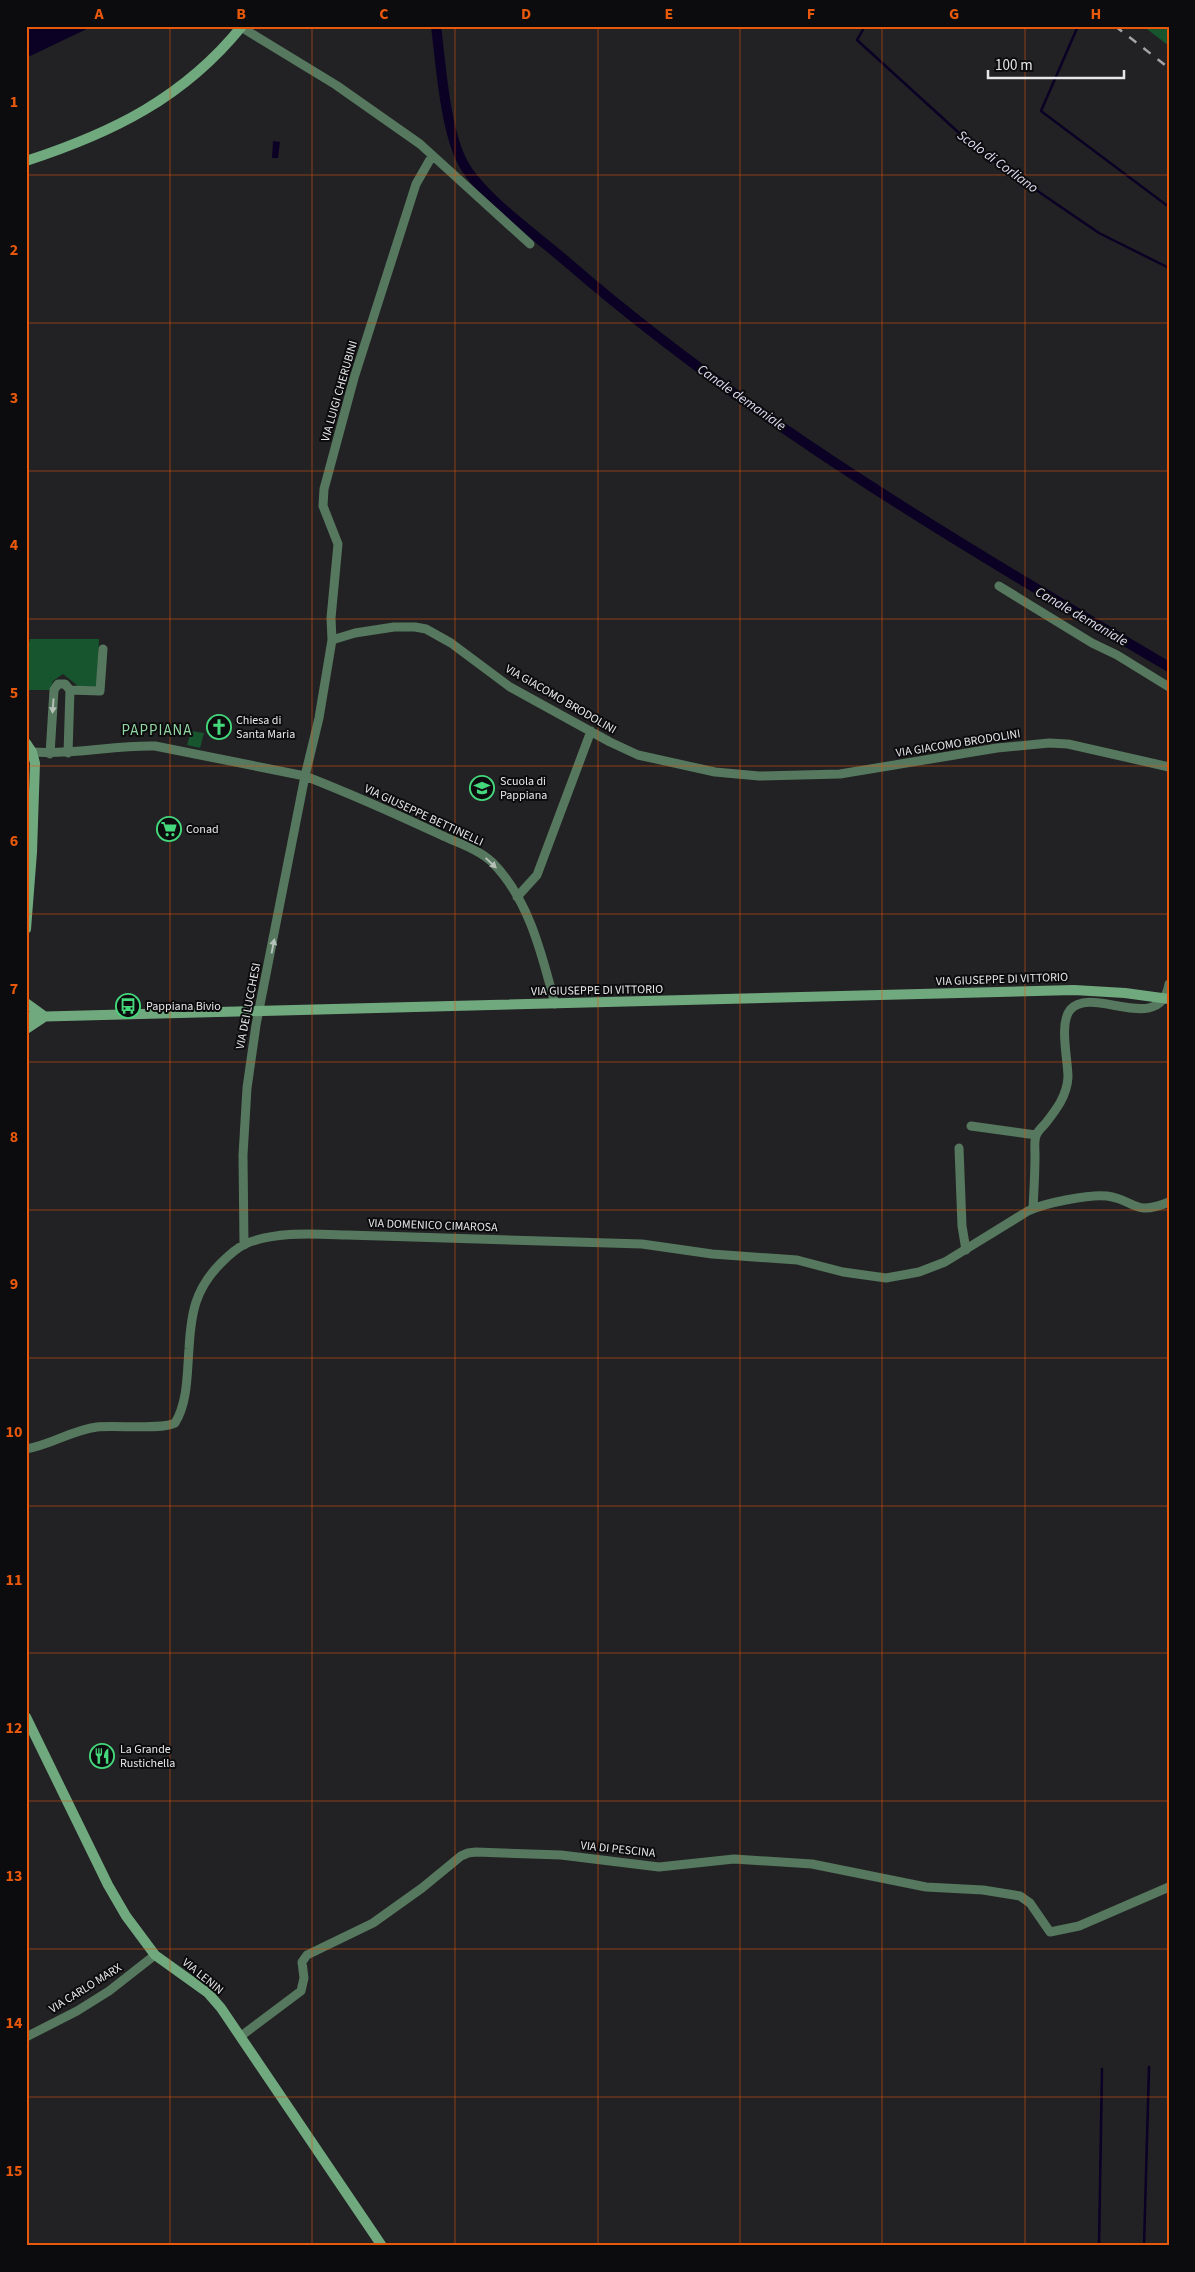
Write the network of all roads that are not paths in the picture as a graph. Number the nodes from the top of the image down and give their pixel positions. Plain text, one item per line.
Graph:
1 (241, 27) edge
2 (432, 156) junction
3 (26, 161) edge
4 (530, 244) dead end
5 (999, 586) dead end
6 (332, 640) junction
7 (103, 649) dead end
8 (1169, 687) edge
9 (70, 690) junction
10 (591, 731) junction
11 (26, 743) edge
12 (32, 752) junction
13 (68, 753) junction
14 (50, 754) junction
15 (1169, 767) edge
16 (305, 776) junction
17 (517, 897) junction
18 (26, 929) edge
19 (1169, 984) edge
20 (1167, 999) edge
21 (26, 1003) edge
22 (555, 1004) junction
23 (260, 1010) junction
24 (45, 1016) junction
25 (26, 1017) edge
26 (26, 1029) edge
27 (971, 1126) dead end
28 (1036, 1135) junction
29 (959, 1148) dead end
30 (1169, 1202) edge
31 (1034, 1208) junction
32 (244, 1244) junction
33 (966, 1250) junction
34 (26, 1449) edge
35 (26, 1717) edge
36 (1169, 1887) edge
37 (155, 1955) junction
38 (241, 2036) junction
39 (26, 2037) edge
40 (382, 2246) edge

1 - 2 street
1 - 3 street
2 - 4 street
2 - 6 street, VIA LUIGI CHERUBINI
5 - 8 street
6 - 10 street, VIA GIACOMO BRODOLINI
6 - 16 street
7 - 9 street
9 - 13 street
9 -> 14 street
10 - 15 street, VIA GIACOMO BRODOLINI
10 - 17 street
11 - 12 street
12 - 14 street
12 - 18 street
13 - 14 street
13 - 16 street
16 -> 17 street, VIA GIUSEPPE BETTINELLI
23 -> 16 street, VIA DEI LUCCHESI
17 - 22 street, VIA GIUSEPPE BETTINELLI
19 - 20 street
20 - 22 street, VIA GIUSEPPE DI VITTORIO
20 - 28 street
21 - 24 street
22 - 23 street, VIA GIUSEPPE DI VITTORIO
23 - 24 street, VIA GIUSEPPE DI VITTORIO
23 - 32 street, VIA DEI LUCCHESI
24 - 25 street, VIA GIUSEPPE DI VITTORIO
24 - 26 street
27 - 28 street
28 - 31 street
29 - 33 street
30 - 31 street, VIA DOMENICO CIMAROSA
31 - 33 street, VIA DOMENICO CIMAROSA
32 - 33 street, VIA DOMENICO CIMAROSA
32 - 34 street, VIA DOMENICO CIMAROSA
35 - 37 street, VIA LENIN
36 - 38 street, VIA DI PESCINA
37 - 38 street, VIA LENIN
37 - 39 street, VIA CARLO MARX
38 - 40 street, VIA LENIN

